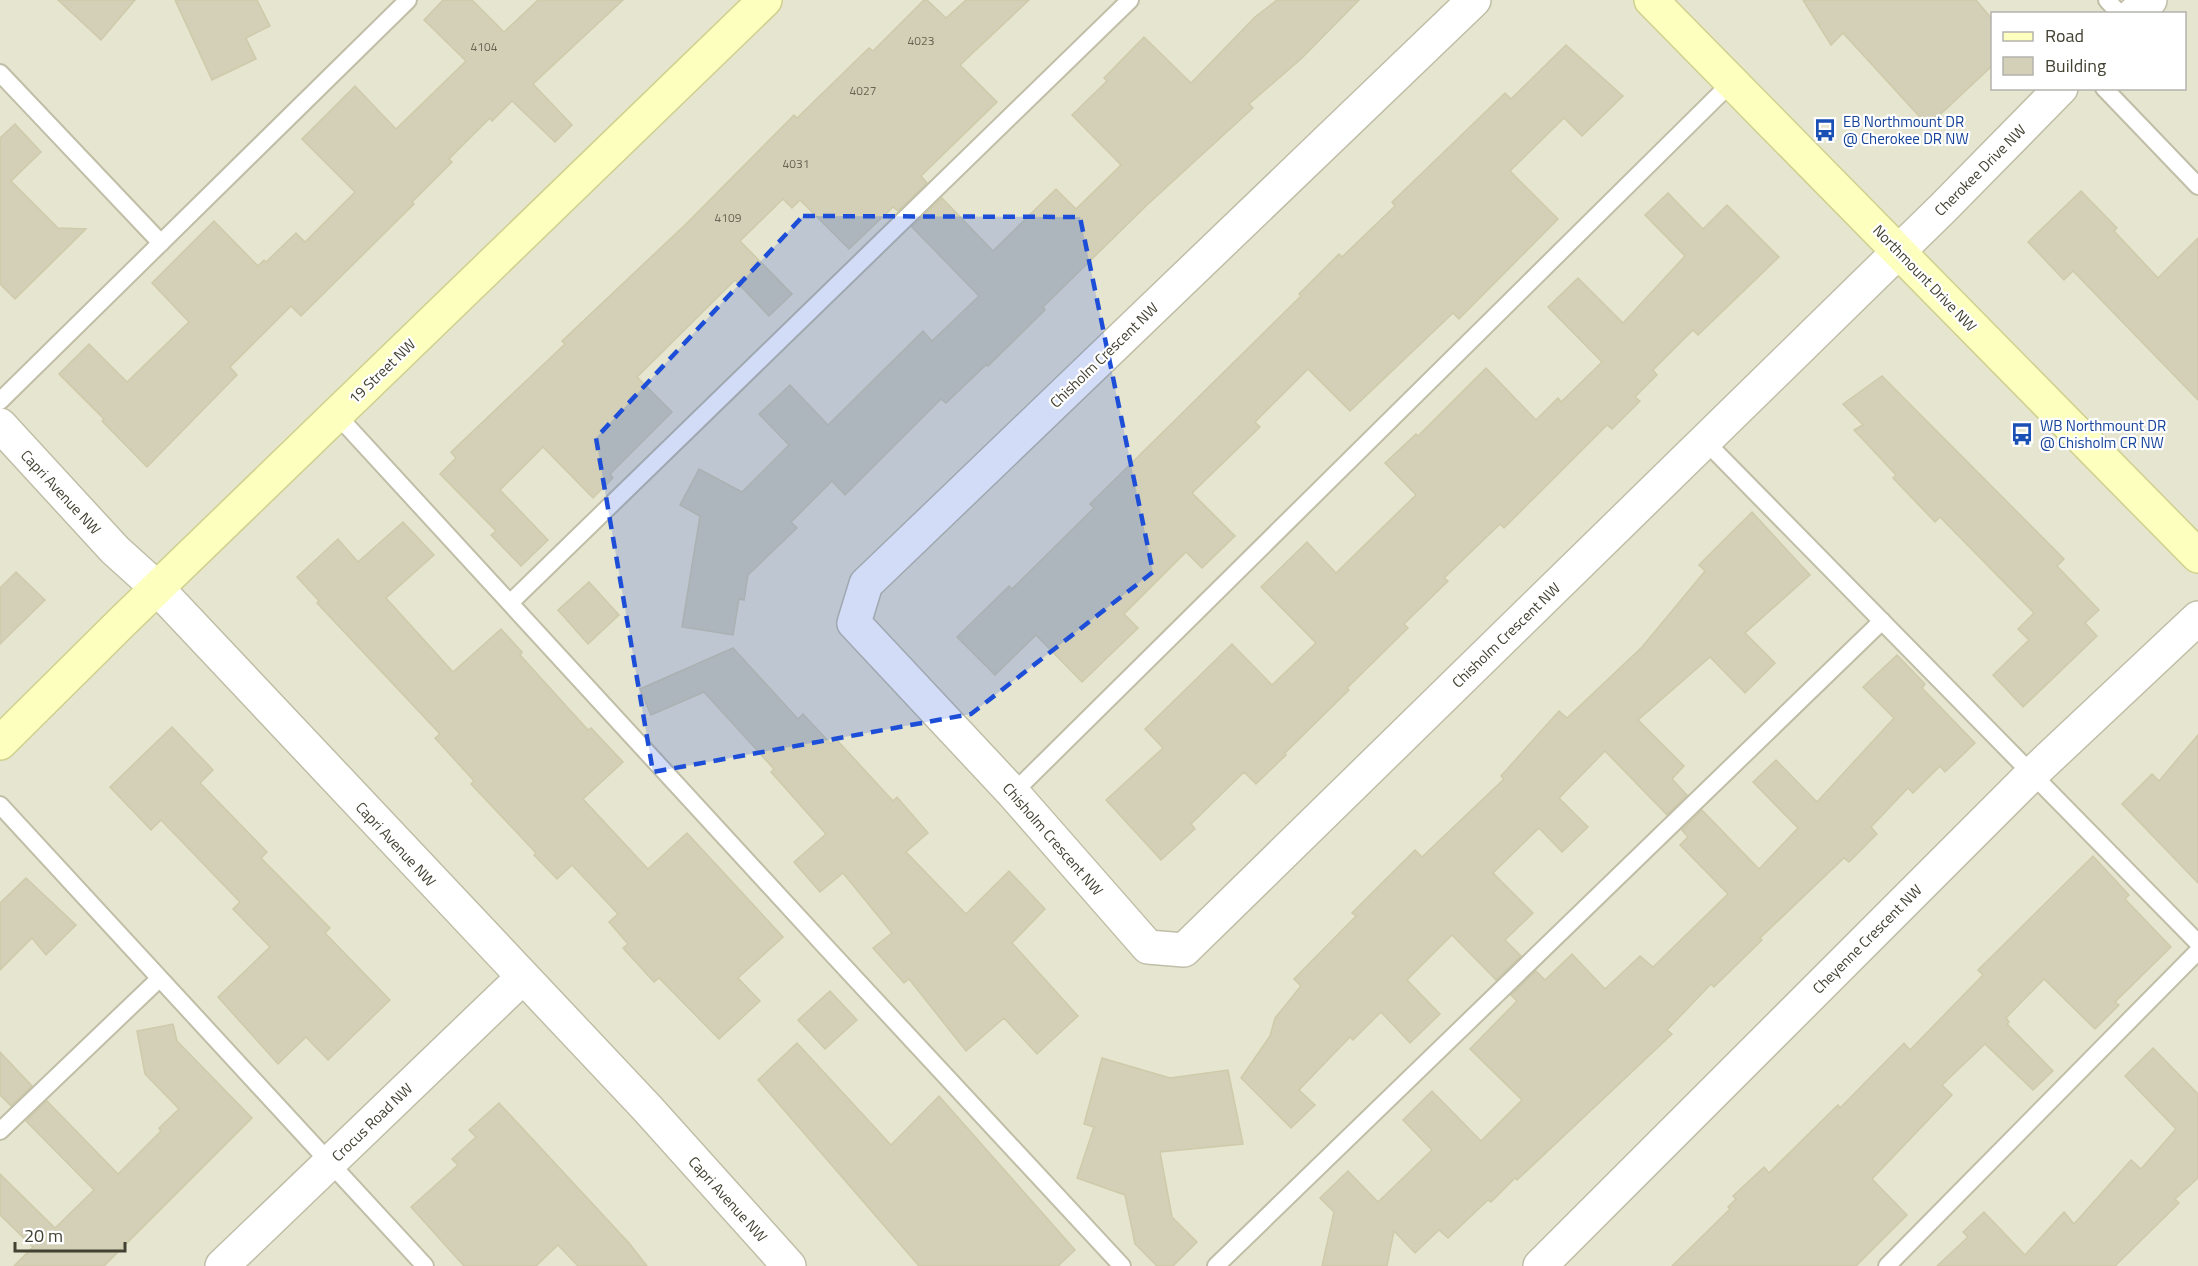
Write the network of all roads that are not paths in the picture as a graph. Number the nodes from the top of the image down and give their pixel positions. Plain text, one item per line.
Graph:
1 (408, 0) edge
2 (765, 0) edge
3 (1130, 0) edge
4 (1474, 0) edge
5 (1651, 0) edge
6 (2107, 0) edge
7 (2150, 0) edge
8 (2118, 12) edge
9 (2136, 12) edge
10 (0, 73) edge
11 (1732, 82) junction
12 (2059, 90) edge
13 (2106, 90) edge
14 (2198, 186) edge
15 (161, 243) junction
16 (1898, 252) junction
17 (0, 401) edge
18 (338, 415) junction
19 (0, 425) edge
20 (1705, 441) junction
21 (2198, 556) edge
22 (158, 588) junction
23 (511, 602) junction
24 (2198, 618) edge
25 (1882, 621) junction
26 (0, 743) edge
27 (2032, 774) junction
28 (1013, 793) junction
29 (0, 805) edge
30 (2198, 943) edge
31 (2198, 951) edge
32 (522, 978) junction
33 (159, 979) junction
34 (0, 1131) edge
35 (331, 1163) junction
36 (222, 1266) edge
37 (425, 1266) edge
38 (789, 1266) edge
39 (1122, 1266) edge
40 (1216, 1266) edge
41 (1540, 1266) edge
42 (1887, 1266) edge

1 - 15 lane
2 - 18 street, 19 Street NW
3 - 23 lane
4 - 28 street, Chisholm Crescent NW
5 - 11 street, Northmount Drive NW
6 - 8 lane
7 - 9 street
10 - 15 lane
11 - 16 street, Northmount Drive NW
11 - 28 lane
12 - 16 street, Cherokee Drive NW
13 - 14 lane
15 - 17 lane
16 - 20 street, Chisholm Crescent NW
16 - 21 street, Northmount Drive NW
18 - 22 street, 19 Street NW
18 - 23 lane
19 - 22 street, Capri Avenue NW
20 - 25 lane
20 - 28 street, Chisholm Crescent NW
22 - 26 street, 19 Street NW
22 - 32 street, Capri Avenue NW
23 - 39 lane
24 - 27 street, Cheyenne Crescent NW
25 - 27 lane
25 - 40 lane
27 - 30 lane
27 - 41 street, Cheyenne Crescent NW
29 - 33 lane
31 - 42 lane
32 - 35 street, Crocus Road NW
32 - 38 street, Capri Avenue NW
33 - 34 lane
33 - 35 lane
35 - 36 street, Crocus Road NW
35 - 37 lane

